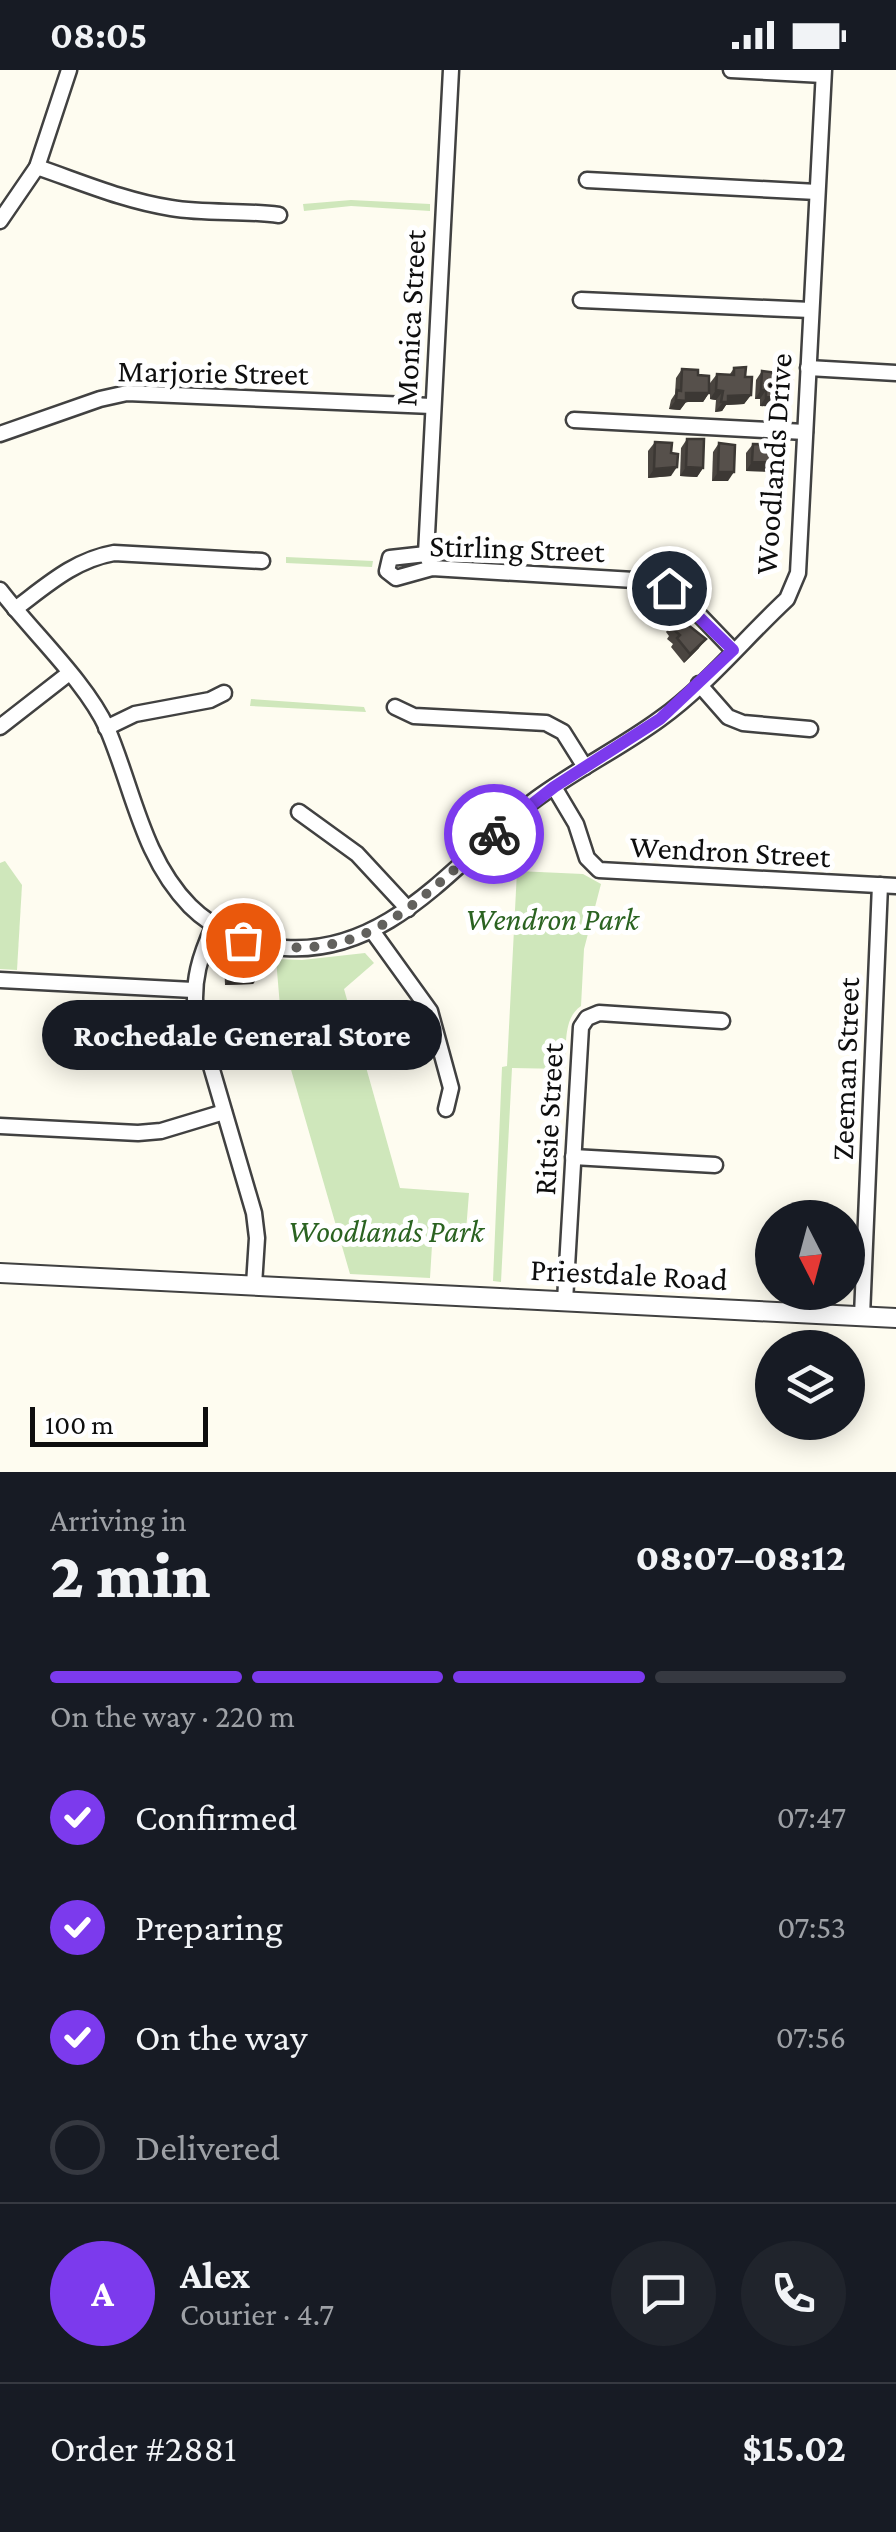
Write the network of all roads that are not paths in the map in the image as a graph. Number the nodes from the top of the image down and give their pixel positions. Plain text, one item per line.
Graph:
1 (68, 70) edge
2 (451, 70) edge
3 (731, 70) edge
4 (823, 72) edge
5 (37, 166) junction
6 (587, 180) dead end
7 (817, 192) junction
8 (0, 195) edge
9 (13, 206) junction
10 (279, 216) dead end
11 (0, 221) edge
12 (582, 300) dead end
13 (812, 310) junction
14 (808, 368) junction
15 (896, 373) edge
16 (432, 406) junction
17 (574, 420) dead end
18 (805, 432) junction
19 (0, 434) edge
20 (262, 561) dead end
21 (429, 561) joint
22 (0, 590) edge
23 (14, 609) junction
24 (733, 650) junction
25 (68, 674) junction
26 (699, 684) junction
27 (224, 693) dead end
28 (395, 708) dead end
29 (0, 727) edge
30 (106, 728) junction
31 (810, 729) dead end
32 (585, 767) junction
33 (554, 787) junction
34 (298, 812) dead end
35 (888, 886) edge
36 (408, 909) junction
37 (214, 925) junction
38 (373, 932) junction
39 (0, 980) edge
40 (193, 990) junction
41 (722, 1021) dead end
42 (446, 1109) dead end
43 (224, 1112) junction
44 (0, 1126) edge
45 (573, 1157) junction
46 (716, 1165) dead end
47 (0, 1273) edge
48 (254, 1285) junction
49 (564, 1301) junction
50 (862, 1316) junction
51 (896, 1318) edge

1 - 5 street
2 - 16 street, Monica Street
3 - 4 street
4 - 7 street, Woodlands Drive
5 - 9 street
5 - 10 street
6 - 7 street
7 - 13 street, Woodlands Drive
8 - 9 street
9 - 11 street
12 - 13 street
13 - 14 street, Woodlands Drive
14 - 15 street
14 - 18 street, Woodlands Drive
16 - 19 street, Marjorie Street
16 - 21 street, Monica Street
17 - 18 street
18 - 24 street, Woodlands Drive
20 - 23 street
21 - 24 street, Stirling Street
22 - 23 street, Woodlands Drive
23 - 25 street, Woodlands Drive
24 - 26 street, Woodlands Drive
25 - 29 street
25 - 30 street, Woodlands Drive
26 - 31 street
26 - 32 street, Woodlands Drive
27 - 30 street
28 - 32 street
30 - 37 street, Woodlands Drive
32 - 33 street, Woodlands Drive
33 - 35 street, Wendron Street
33 - 36 street, Woodlands Drive
34 - 36 street
35 - 50 street, Zeeman Street
36 - 38 street, Woodlands Drive
37 - 38 street, Woodlands Drive
37 - 40 street
38 - 42 street
39 - 40 street
40 - 43 street
41 - 45 street, Ritsie Street
43 - 44 street
43 - 48 street
45 - 46 street
45 - 49 street, Ritsie Street
47 - 48 street, Priestdale Road
48 - 49 street, Priestdale Road
49 - 50 street, Priestdale Road
50 - 51 street, Priestdale Road

